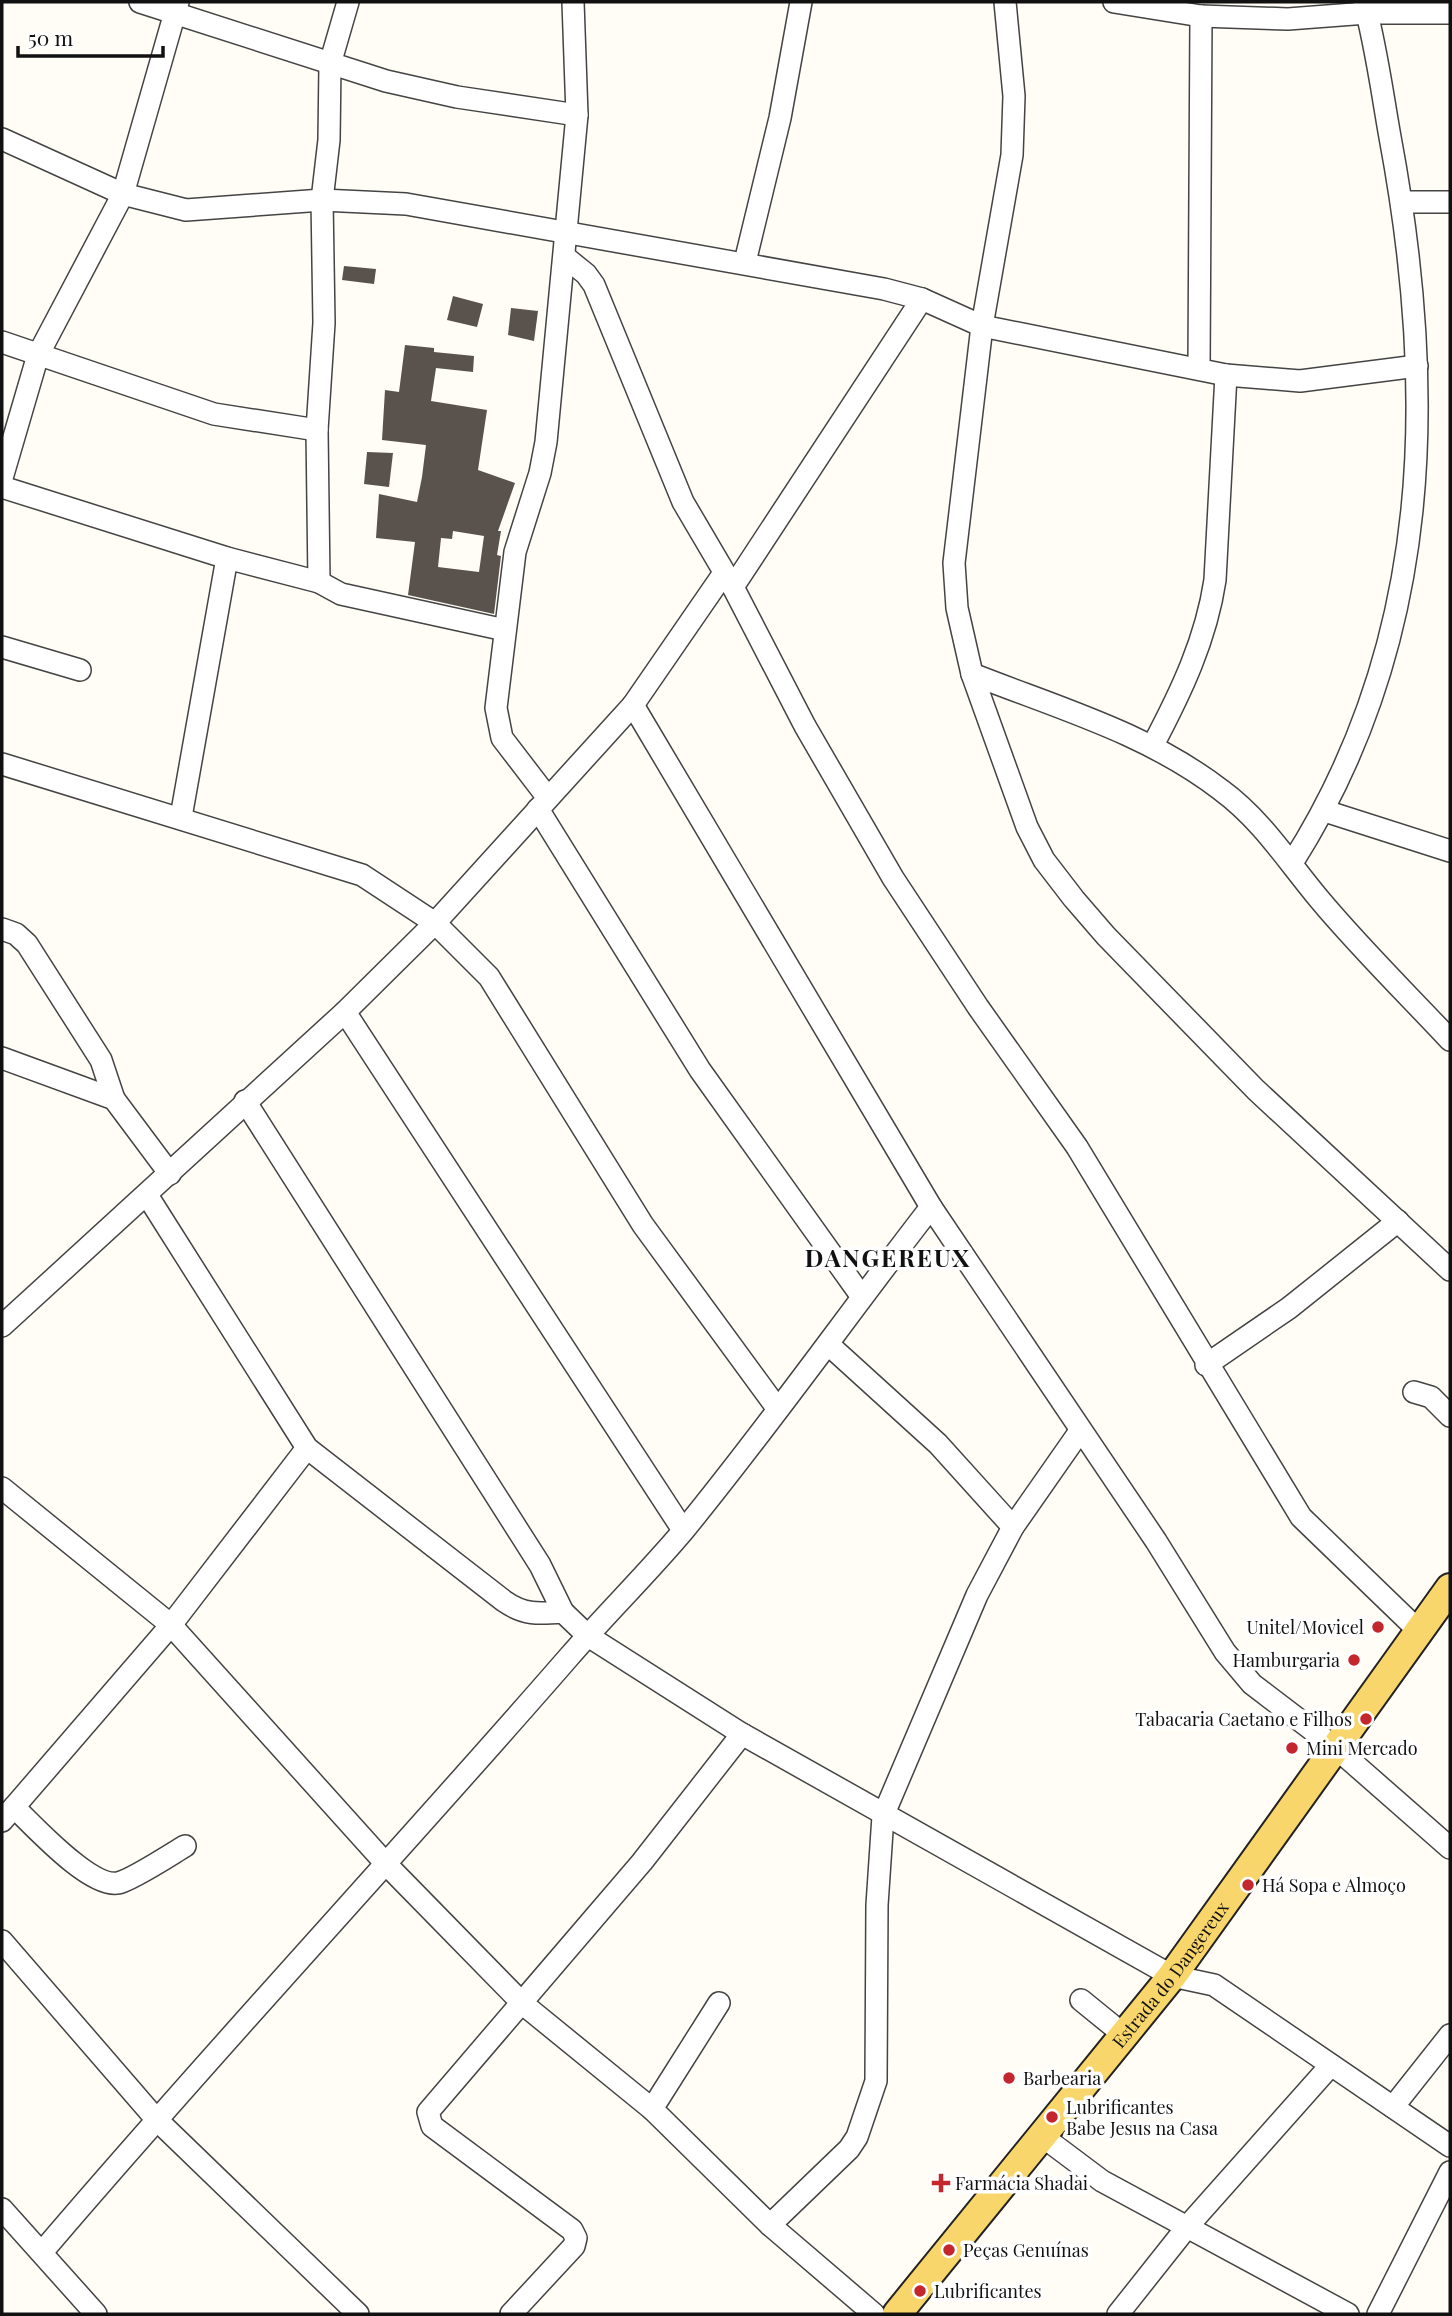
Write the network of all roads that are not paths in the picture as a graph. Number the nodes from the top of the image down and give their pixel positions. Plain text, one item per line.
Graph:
1 (140, 2) edge
2 (348, 2) edge
3 (573, 2) edge
4 (801, 2) edge
5 (1004, 2) edge
6 (1114, 2) edge
7 (1366, 7) edge
8 (177, 8) edge
9 (1450, 13) edge
10 (1200, 16) junction
11 (330, 64) junction
12 (577, 115) junction
13 (2, 139) edge
14 (123, 194) junction
15 (322, 200) junction
16 (1402, 202) junction
17 (1450, 202) edge
18 (567, 234) junction
19 (565, 257) junction
20 (745, 262) junction
21 (922, 299) junction
22 (982, 326) junction
23 (2, 342) edge
24 (38, 355) junction
25 (1417, 366) junction
26 (1199, 368) junction
27 (1226, 375) junction
28 (317, 430) junction
29 (2, 478) edge
30 (2, 487) edge
31 (227, 558) junction
32 (728, 580) junction
33 (319, 583) junction
34 (505, 630) junction
35 (2, 647) edge
36 (80, 670) dead end
37 (972, 674) junction
38 (633, 705) junction
39 (1153, 746) junction
40 (2, 764) edge
41 (543, 804) junction
42 (1325, 811) junction
43 (181, 817) junction
44 (1450, 851) edge
45 (1292, 863) junction
46 (435, 923) junction
47 (2, 929) edge
48 (345, 1012) junction
49 (1450, 1040) edge
50 (2, 1058) edge
51 (114, 1099) junction
52 (245, 1101) junction
53 (170, 1174) junction
54 (147, 1195) junction
55 (932, 1207) junction
56 (1398, 1221) junction
57 (1450, 1270) edge
58 (862, 1297) junction
59 (2, 1326) edge
60 (829, 1345) junction
61 (1206, 1365) junction
62 (1414, 1392) dead end
63 (777, 1408) junction
64 (1450, 1416) edge
65 (1080, 1431) junction
66 (307, 1448) junction
67 (2, 1488) edge
68 (1013, 1527) junction
69 (683, 1530) junction
70 (1450, 1588) edge
71 (563, 1612) junction
72 (171, 1625) junction
73 (1420, 1632) junction
74 (588, 1636) junction
75 (741, 1734) junction
76 (1336, 1748) junction
77 (8, 1814) edge
78 (883, 1816) junction
79 (185, 1846) dead end
80 (1450, 1848) edge
81 (387, 1866) junction
82 (2, 1941) edge
83 (1172, 1976) junction
84 (1081, 2000) dead end
85 (719, 2003) dead end
86 (523, 2004) junction
87 (1124, 2035) junction
88 (1450, 2035) edge
89 (1331, 2065) junction
90 (1393, 2107) junction
91 (652, 2109) junction
92 (156, 2119) junction
93 (1042, 2136) junction
94 (1450, 2146) edge
95 (1450, 2172) edge
96 (2, 2209) edge
97 (770, 2225) junction
98 (1187, 2227) junction
99 (43, 2251) junction
100 (96, 2314) edge
101 (358, 2314) edge
102 (511, 2314) edge
103 (874, 2314) edge
104 (897, 2314) edge
105 (1118, 2314) edge
106 (1348, 2314) edge
107 (1378, 2314) edge

1 - 8 street
2 - 11 street
3 - 12 street
4 - 20 street
5 - 22 street
6 - 10 street
7 - 9 street
7 - 10 street
7 - 16 street
8 - 11 street
8 - 14 street
10 - 26 street
11 - 12 street
11 - 15 street
12 - 18 street
13 - 14 street
14 - 15 street
14 - 24 street
15 - 18 street
15 - 28 street
16 - 17 street
16 - 25 street
18 - 19 street
18 - 20 street
19 - 32 street
19 - 34 street
20 - 21 street
21 - 22 street
21 - 32 street
22 - 26 street
22 - 37 street
23 - 24 street
24 - 28 street
24 - 29 street
25 - 27 street
25 - 42 street
26 - 27 street
27 - 39 street
28 - 33 street
30 - 31 street
31 - 33 street
31 - 43 street
32 - 38 street
32 - 61 street
33 - 34 street
34 - 41 street
35 - 36 street
37 - 39 street
37 - 56 street
38 - 41 street
38 - 55 street
39 - 45 street
40 - 43 street
41 - 46 street
41 - 58 street
42 - 44 street
42 - 45 street
43 - 46 street
45 - 49 street
46 - 48 street
46 - 63 street
47 - 51 street
48 - 52 street
48 - 69 street
50 - 51 street
51 - 53 street
52 - 53 street
52 - 71 street
53 - 54 street
54 - 59 street
54 - 66 street
55 - 58 street
55 - 65 street
56 - 57 street
56 - 61 street
58 - 60 street
60 - 63 street
60 - 68 street
61 - 73 street
62 - 64 street
63 - 69 street
65 - 68 street
65 - 76 street
66 - 71 street
66 - 72 street
67 - 72 street
68 - 78 street
69 - 74 street
70 - 73 main road, Estrada do Dangereux
71 - 74 street
72 - 77 street
72 - 81 street
73 - 76 main road, Estrada do Dangereux
74 - 75 street
74 - 81 street
75 - 78 street
75 - 86 street
76 - 80 street
76 - 83 main road, Estrada do Dangereux
77 - 79 street
78 - 83 street
78 - 97 street
81 - 86 street
81 - 92 street
82 - 92 street
83 - 87 main road, Estrada do Dangereux
83 - 89 street
84 - 87 street
85 - 91 street
86 - 91 street
86 - 102 street
87 - 93 main road, Estrada do Dangereux
88 - 90 street
89 - 90 street
89 - 98 street
90 - 94 street
91 - 97 street
92 - 99 street
92 - 101 street
93 - 98 street
93 - 104 main road, Estrada do Dangereux
95 - 107 street
96 - 99 street
97 - 103 street
98 - 105 street
98 - 106 street
99 - 100 street

